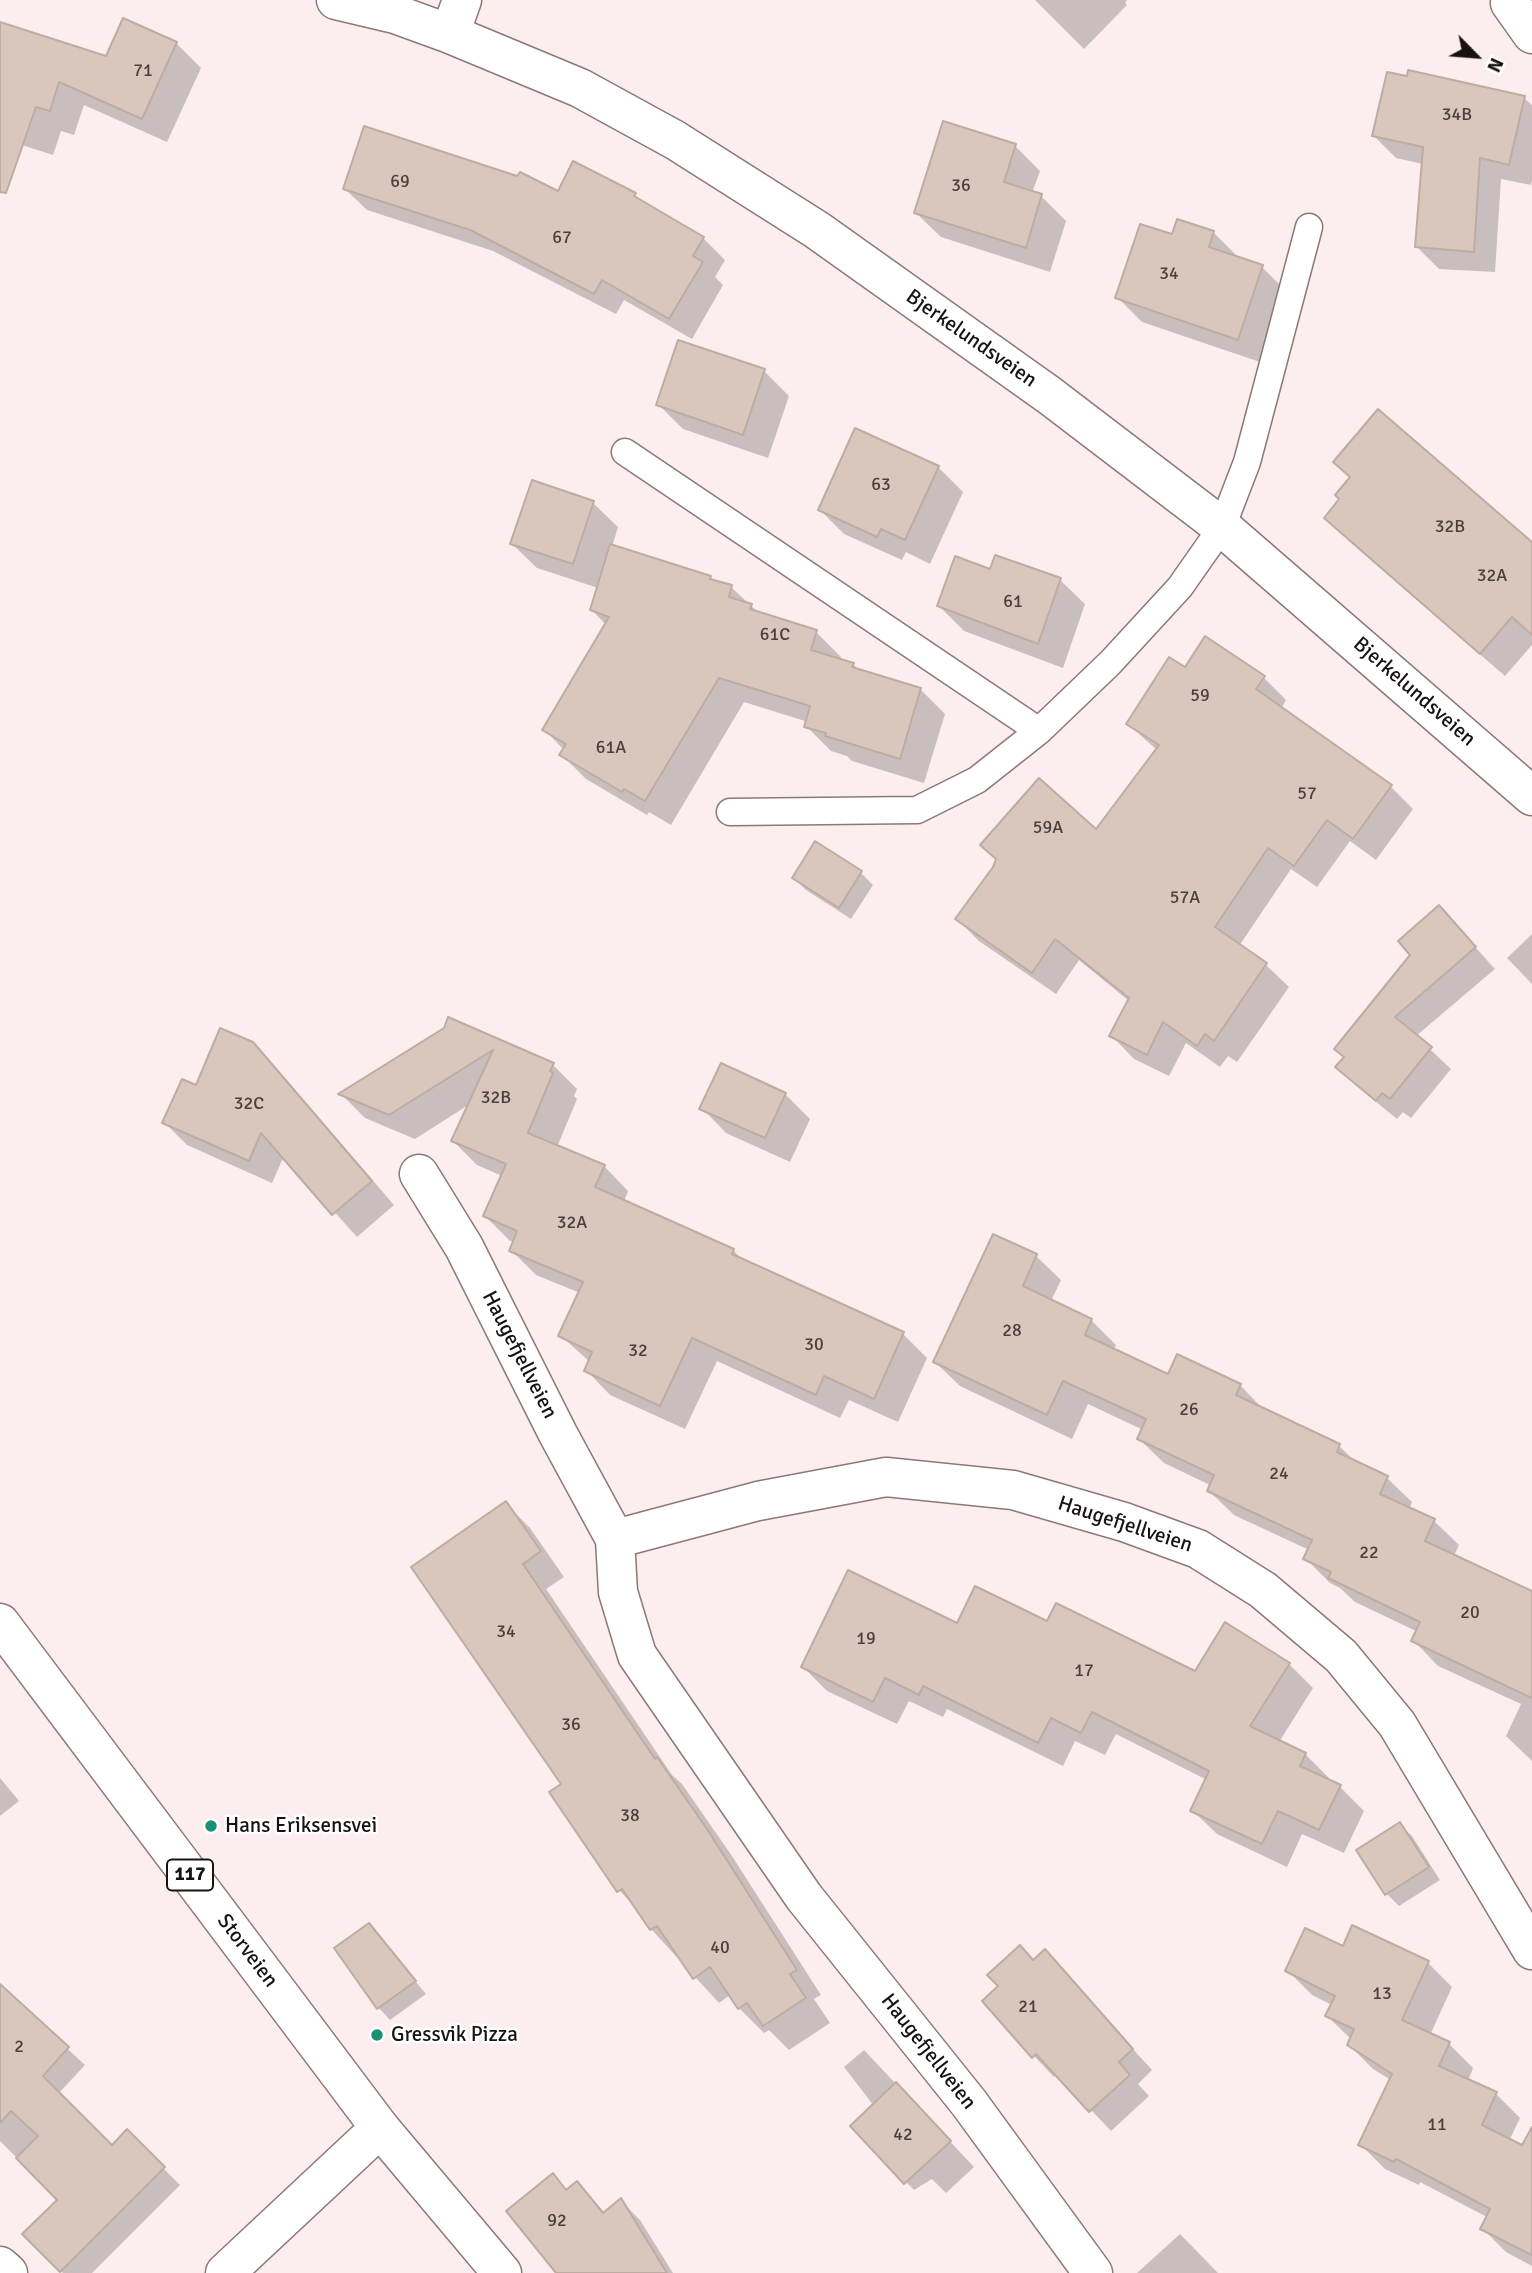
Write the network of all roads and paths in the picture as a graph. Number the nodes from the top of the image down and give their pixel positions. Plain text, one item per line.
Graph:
1 (336, 0) edge
2 (1510, 3) dead end
3 (456, 17) edge
4 (1532, 34) edge
5 (1309, 227) dead end
6 (625, 452) dead end
7 (1222, 527) junction
8 (1039, 731) junction
9 (1532, 796) edge
10 (730, 812) dead end
11 (419, 1174) dead end
12 (615, 1539) junction
13 (0, 1623) edge
14 (1532, 1950) edge
15 (380, 2128) junction
16 (0, 2266) edge
17 (8, 2273) edge
18 (225, 2273) edge
19 (502, 2273) edge
20 (1093, 2273) edge

1 - 3 street, Bjerkelundsveien
2 - 4 street
3 - 7 street, Bjerkelundsveien
5 - 7 lane
6 - 8 lane
7 - 8 lane
7 - 9 street, Bjerkelundsveien
8 - 10 lane
11 - 12 street, Haugefjellveien
12 - 14 street, Haugefjellveien
12 - 20 street, Haugefjellveien
13 - 15 street, Storveien / 117
15 - 18 street
15 - 19 street, Storveien / 117
16 - 17 street

